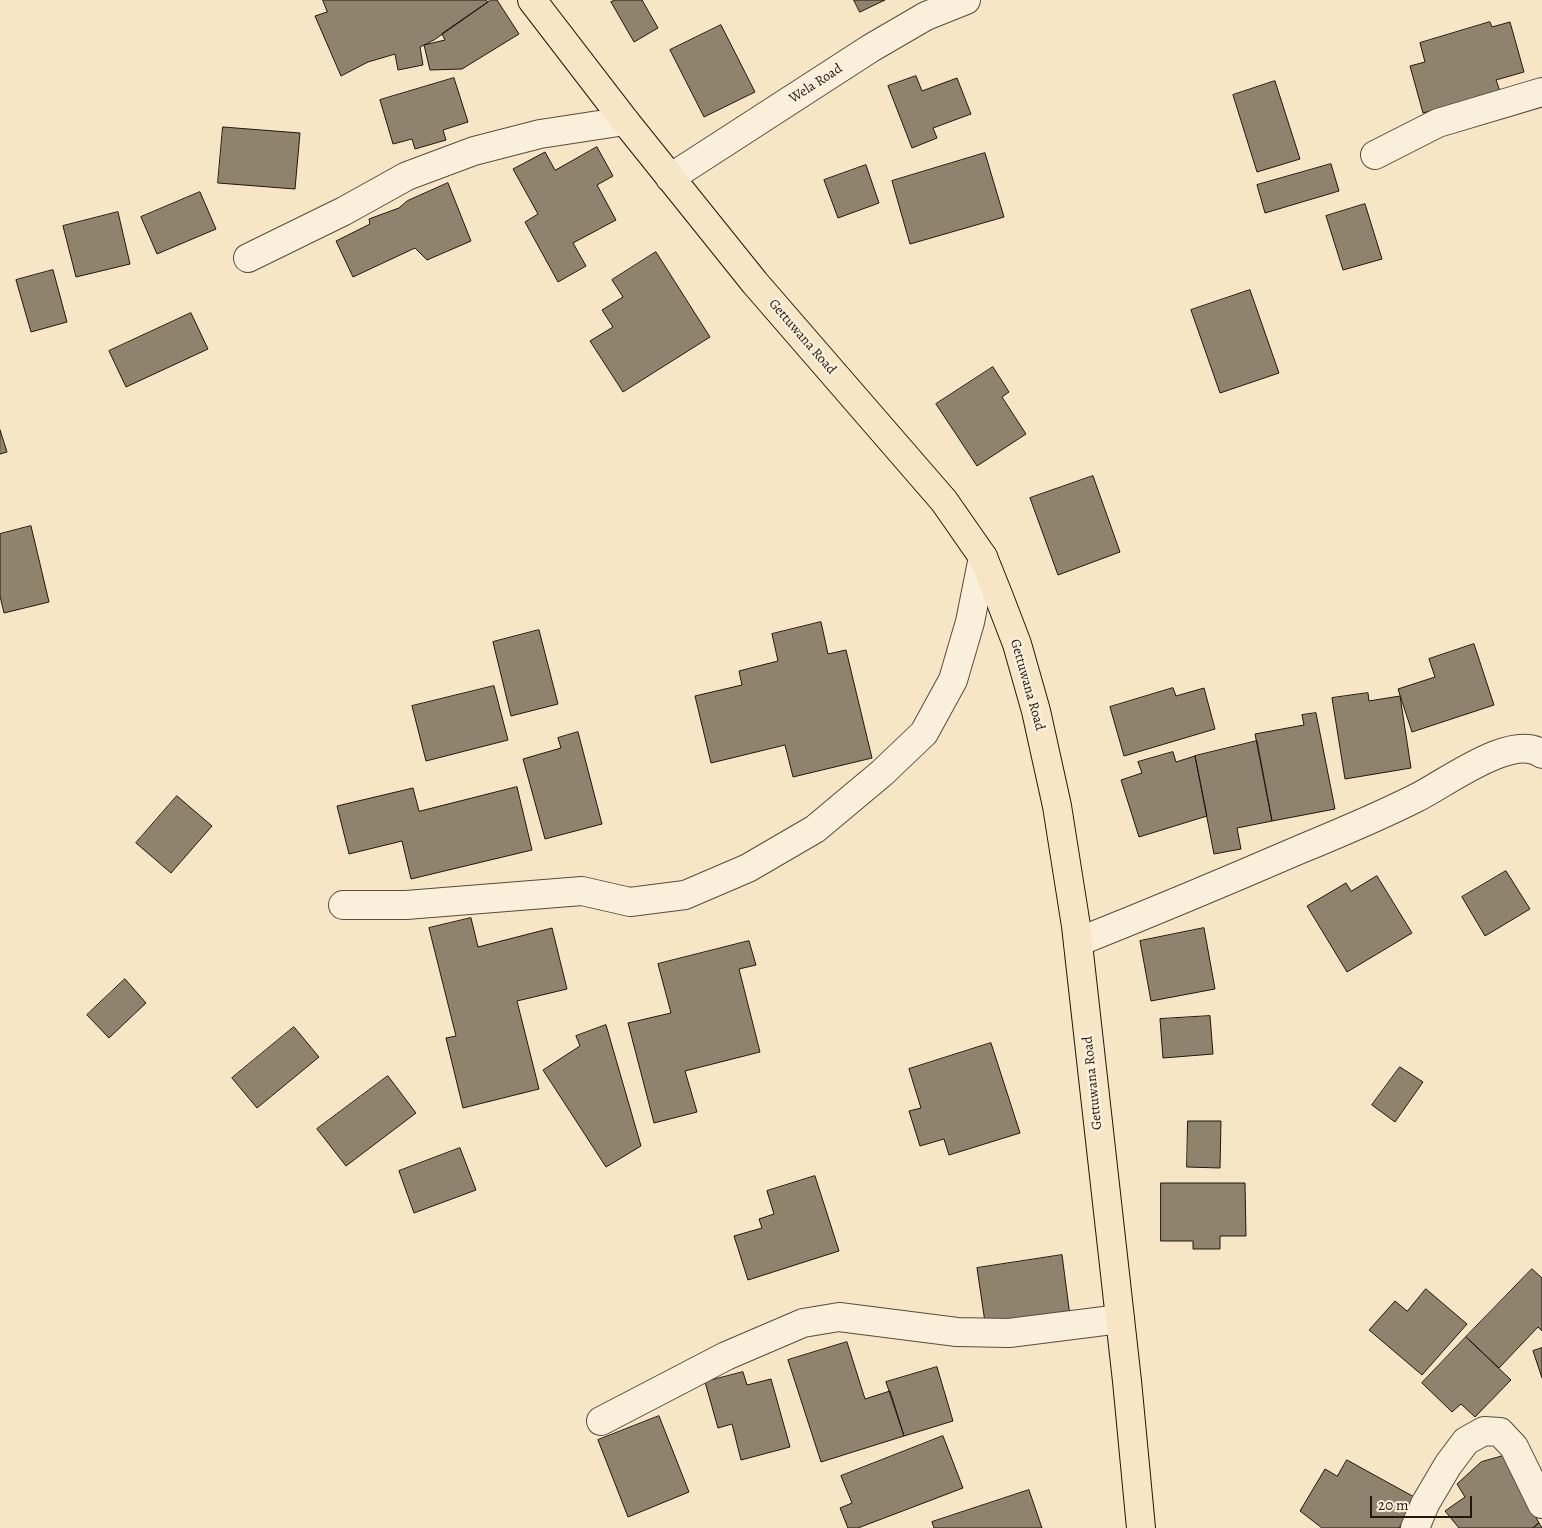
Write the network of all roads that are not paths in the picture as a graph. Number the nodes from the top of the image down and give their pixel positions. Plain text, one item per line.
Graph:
1 (532, 0) edge
2 (966, 0) edge
3 (1542, 92) edge
4 (625, 120) junction
5 (1374, 155) dead end
6 (670, 178) junction
7 (248, 258) dead end
8 (983, 557) junction
9 (1542, 754) edge
10 (343, 905) dead end
11 (1078, 942) junction
12 (1120, 1319) junction
13 (601, 1421) dead end
14 (1542, 1504) edge
15 (1141, 1528) edge
16 (1415, 1528) edge

1 - 4 main road, Gettuwana Road
2 - 6 street, Wela Road
3 - 5 street
4 - 6 main road, Gettuwana Road
4 - 7 street
6 - 8 main road, Gettuwana Road
8 - 10 street
8 - 11 main road, Gettuwana Road
9 - 11 street
11 - 12 main road, Gettuwana Road
12 - 13 street
12 - 15 main road, Gettuwana Road
14 - 16 street

